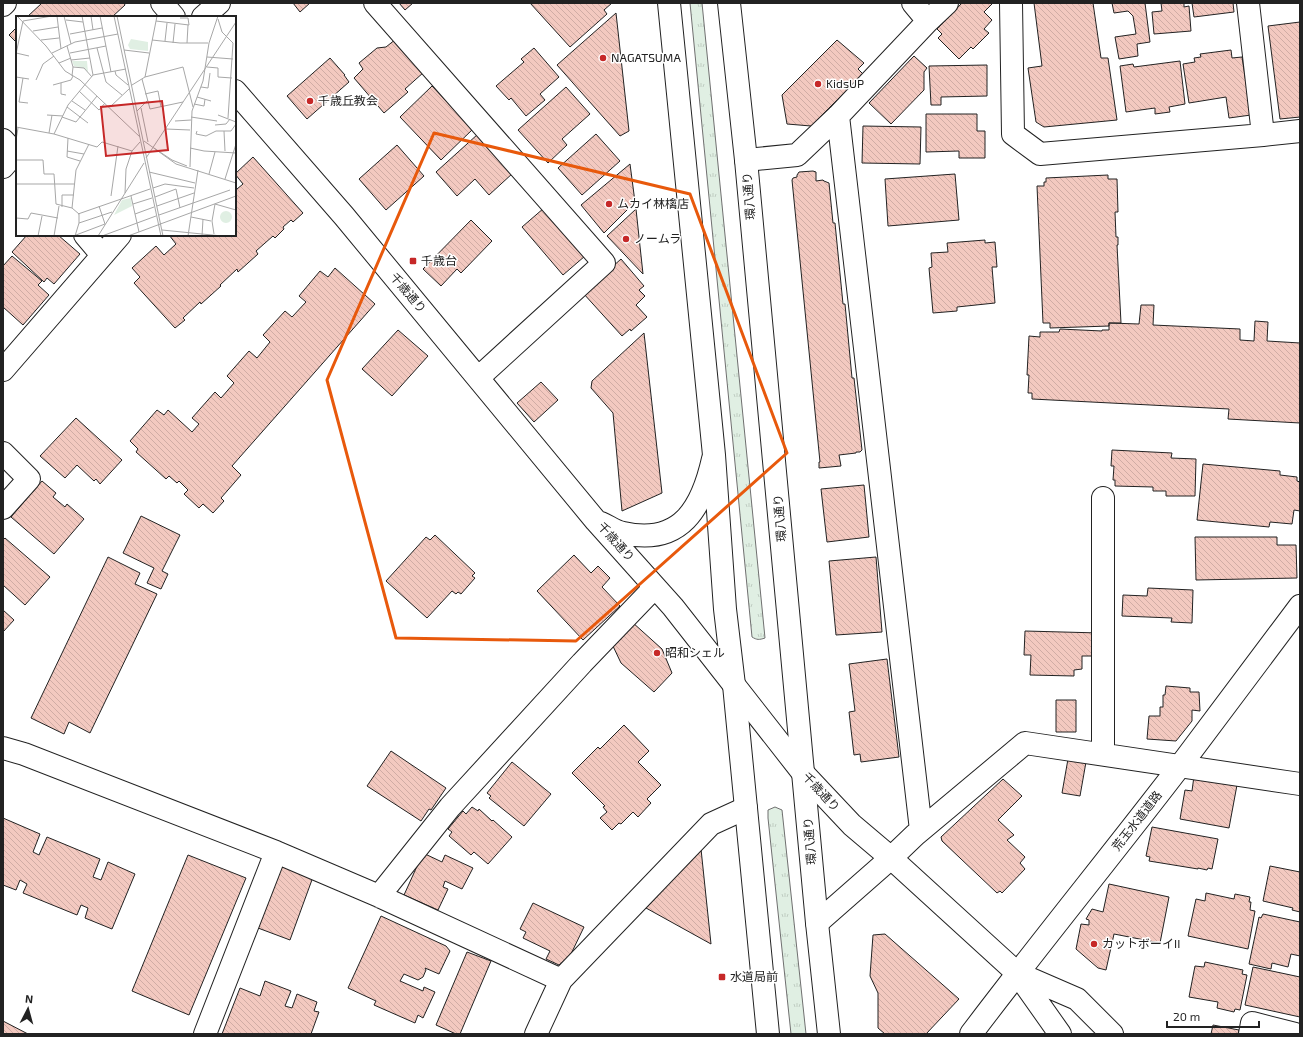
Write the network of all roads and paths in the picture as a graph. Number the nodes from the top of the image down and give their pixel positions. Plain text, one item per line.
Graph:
1 (5, 3) edge
2 (162, 3) edge
3 (219, 3) edge
4 (375, 3) edge
5 (669, 3) edge
6 (729, 3) edge
7 (913, 3) edge
8 (947, 3) edge
9 (1011, 3) edge
10 (1248, 3) edge
11 (3, 5) edge
12 (173, 16) edge
13 (204, 16) edge
14 (928, 21) junction
15 (237, 100) edge
16 (838, 116) junction
17 (1300, 131) edge
18 (1263, 135) junction
19 (746, 160) junction
20 (86, 236) edge
21 (119, 236) edge
22 (102, 255) junction
23 (3, 370) edge
24 (478, 378) junction
25 (3, 453) edge
26 (714, 455) junction
27 (1103, 498) dead end
28 (3, 508) edge
29 (596, 521) junction
30 (655, 587) junction
31 (1300, 606) edge
32 (734, 685) junction
33 (3, 748) edge
34 (1103, 754) junction
35 (1180, 765) junction
36 (803, 773) junction
37 (1300, 784) edge
38 (746, 808) junction
39 (921, 830) junction
40 (276, 852) junction
41 (891, 858) junction
42 (379, 896) junction
43 (817, 922) junction
44 (1017, 973) junction
45 (561, 980) junction
46 (205, 1034) edge
47 (536, 1034) edge
48 (768, 1034) edge
49 (829, 1034) edge
50 (971, 1034) edge
51 (1060, 1034) edge
52 (1112, 1034) edge
53 (1250, 1034) edge
54 (1295, 1034) edge

1 - 11 street
2 - 12 street
3 - 13 street
4 - 24 street
5 - 26 street
6 - 19 street, 環八通り
7 - 14 street
8 - 14 street
9 - 18 street
10 - 18 street
14 - 16 street
15 - 24 street, 千歳通り
16 - 19 street
16 - 39 street
17 - 18 street
19 - 36 street, 環八通り
20 - 22 street
21 - 22 street
22 - 23 street
24 - 29 street, 千歳通り
25 - 28 street
26 - 29 street
26 - 32 street
27 - 34 street
29 - 30 street, 千歳通り
30 - 32 street, 千歳通り
30 - 42 street
31 - 35 street, 荒玉水道道路
32 - 36 street, 千歳通り
32 - 38 street
33 - 40 street
34 - 35 street
34 - 39 street
35 - 37 street
35 - 44 street, 荒玉水道道路
36 - 41 street, 千歳通り
36 - 43 street, 環八通り
38 - 45 street
38 - 48 street
39 - 41 street
40 - 42 street
40 - 46 street
41 - 43 street
41 - 44 street, 千歳通り
42 - 45 street
43 - 49 street, 環八通り
44 - 50 street, 荒玉水道道路
44 - 51 street, 千歳通り
44 - 52 street, 千歳通り
45 - 47 street
53 - 54 street

